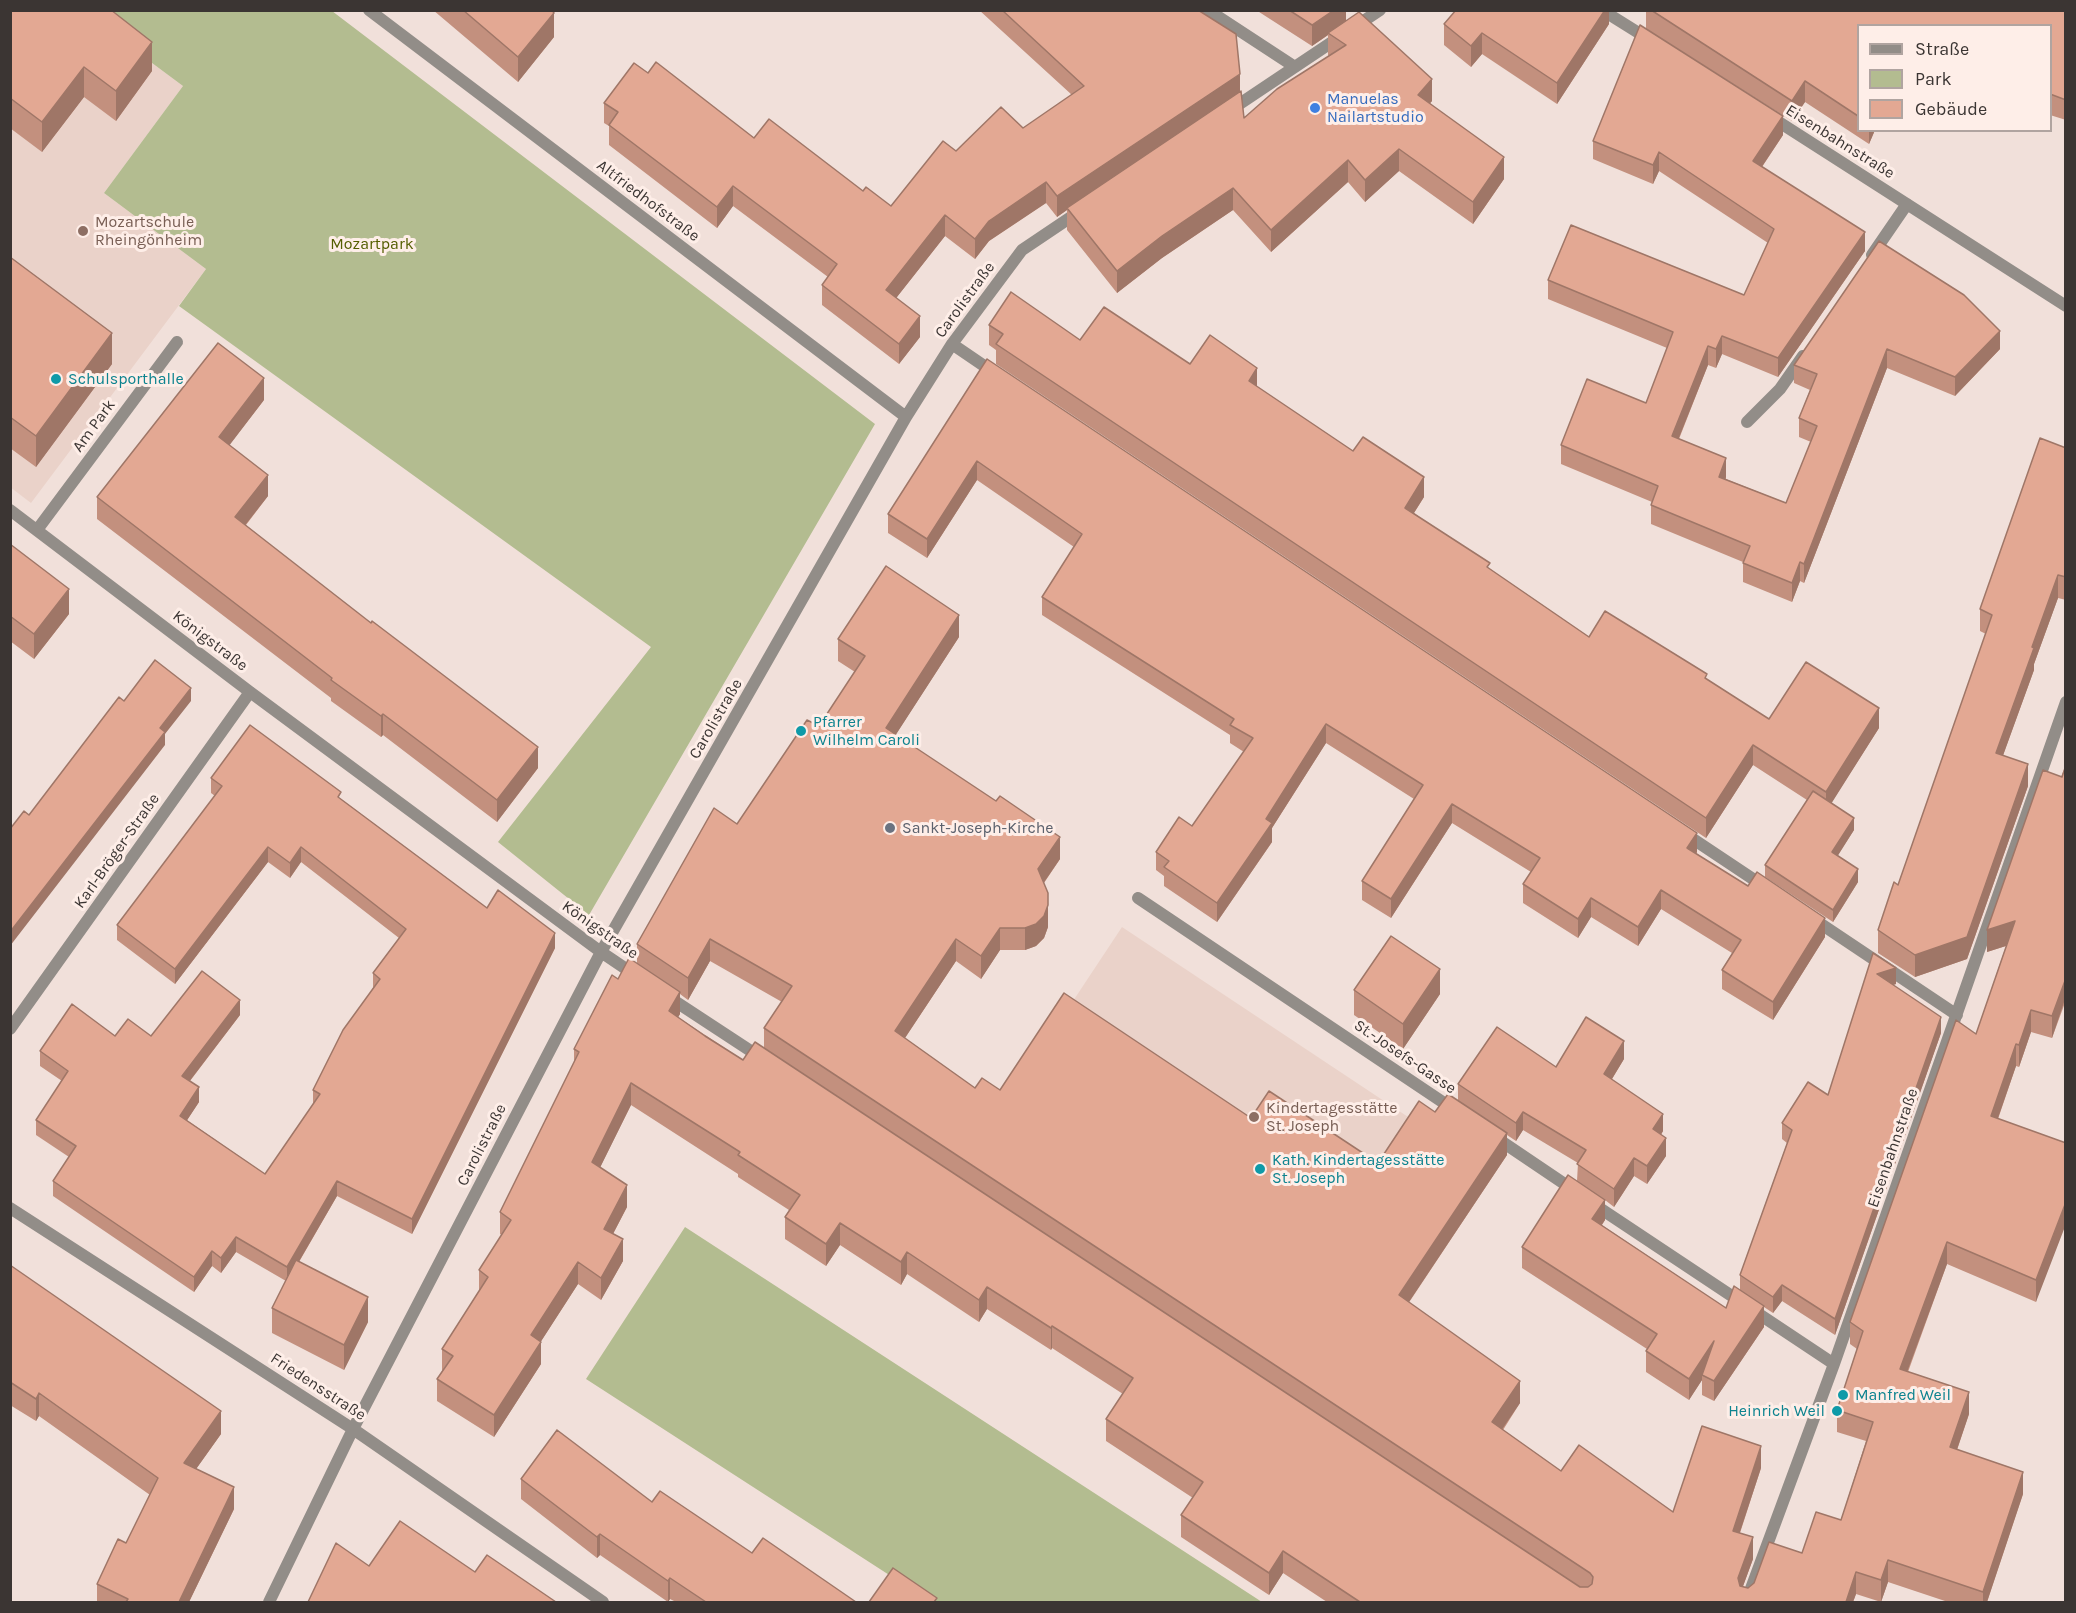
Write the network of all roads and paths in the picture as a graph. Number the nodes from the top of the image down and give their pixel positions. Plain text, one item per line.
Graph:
1 (369, 10) edge
2 (1208, 10) edge
3 (1380, 10) edge
4 (1602, 10) edge
5 (1661, 48) edge
6 (1295, 67) junction
7 (1760, 110) edge
8 (1217, 119) edge
9 (1090, 204) edge
10 (1907, 204) junction
11 (1867, 262) edge
12 (2066, 306) edge
13 (177, 342) dead end
14 (952, 344) junction
15 (1807, 350) edge
16 (1002, 377) edge
17 (906, 417) junction
18 (1747, 422) dead end
19 (10, 510) edge
20 (37, 530) junction
21 (250, 692) junction
22 (2066, 702) edge
23 (1676, 828) edge
24 (1775, 894) edge
25 (1138, 898) dead end
26 (1805, 914) edge
27 (601, 952) junction
28 (1957, 1015) junction
29 (10, 1029) edge
30 (770, 1064) edge
31 (1466, 1118) edge
32 (1486, 1131) edge
33 (10, 1208) edge
34 (1834, 1364) junction
35 (353, 1429) junction
36 (269, 1602) edge
37 (603, 1602) edge
38 (1746, 1602) edge

1 - 17 street, Altfriedhofstraße
2 - 6 street
3 - 6 street
4 - 5 street
6 - 8 street
7 - 10 street, Eisenbahnstraße
9 - 14 street, Carolistraße
10 - 11 street
10 - 12 street, Eisenbahnstraße
13 - 20 street, Am Park
14 - 16 street
14 - 17 street, Carolistraße
15 - 18 street
17 - 27 street, Carolistraße
19 - 20 street, Königstraße
20 - 21 street, Königstraße
21 - 27 street, Königstraße
21 - 29 street, Karl-Bröger-Straße
22 - 28 street, Eisenbahnstraße
23 - 24 street
25 - 31 street, St.-Josefs-Gasse
26 - 28 street
27 - 30 street, Königstraße
27 - 35 street, Carolistraße
28 - 34 street, Eisenbahnstraße
32 - 34 street
33 - 35 street, Friedensstraße
34 - 38 street, Eisenbahnstraße
35 - 36 street, Carolistraße
35 - 37 street, Friedensstraße

